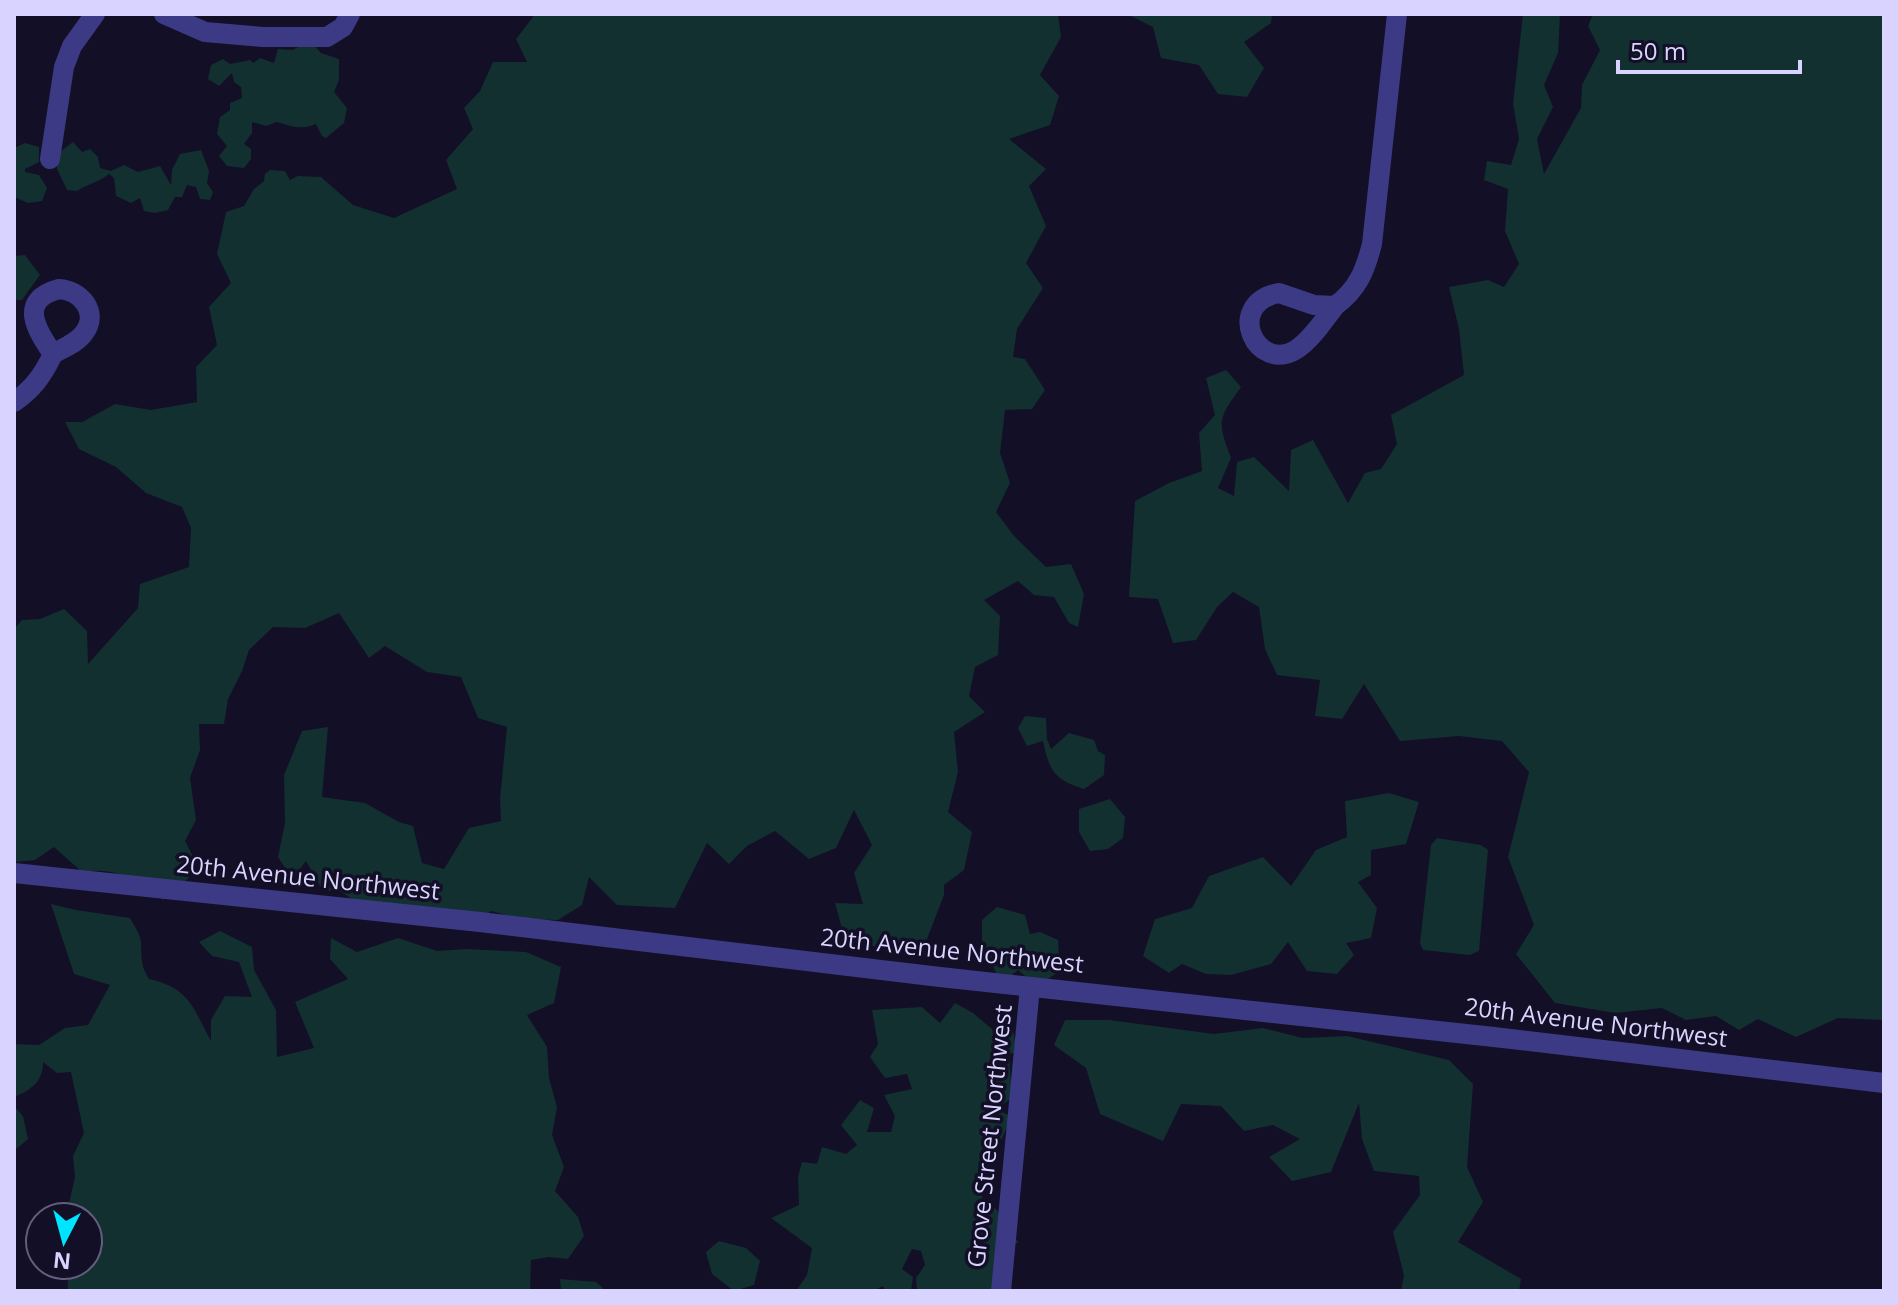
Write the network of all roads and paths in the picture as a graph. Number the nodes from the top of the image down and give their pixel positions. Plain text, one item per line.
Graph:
1 (95, 14) edge
2 (164, 14) edge
3 (1397, 14) edge
4 (347, 20) edge
5 (50, 159) dead end
6 (1335, 306) dead end
7 (53, 354) dead end
8 (14, 402) edge
9 (14, 873) edge
10 (1030, 987) junction
11 (1884, 1083) edge
12 (1001, 1291) edge

1 - 5 street
2 - 4 street
3 - 6 street
7 - 8 street
9 - 10 street, 20th Avenue Northwest
10 - 11 street, 20th Avenue Northwest
10 - 12 street, Grove Street Northwest

